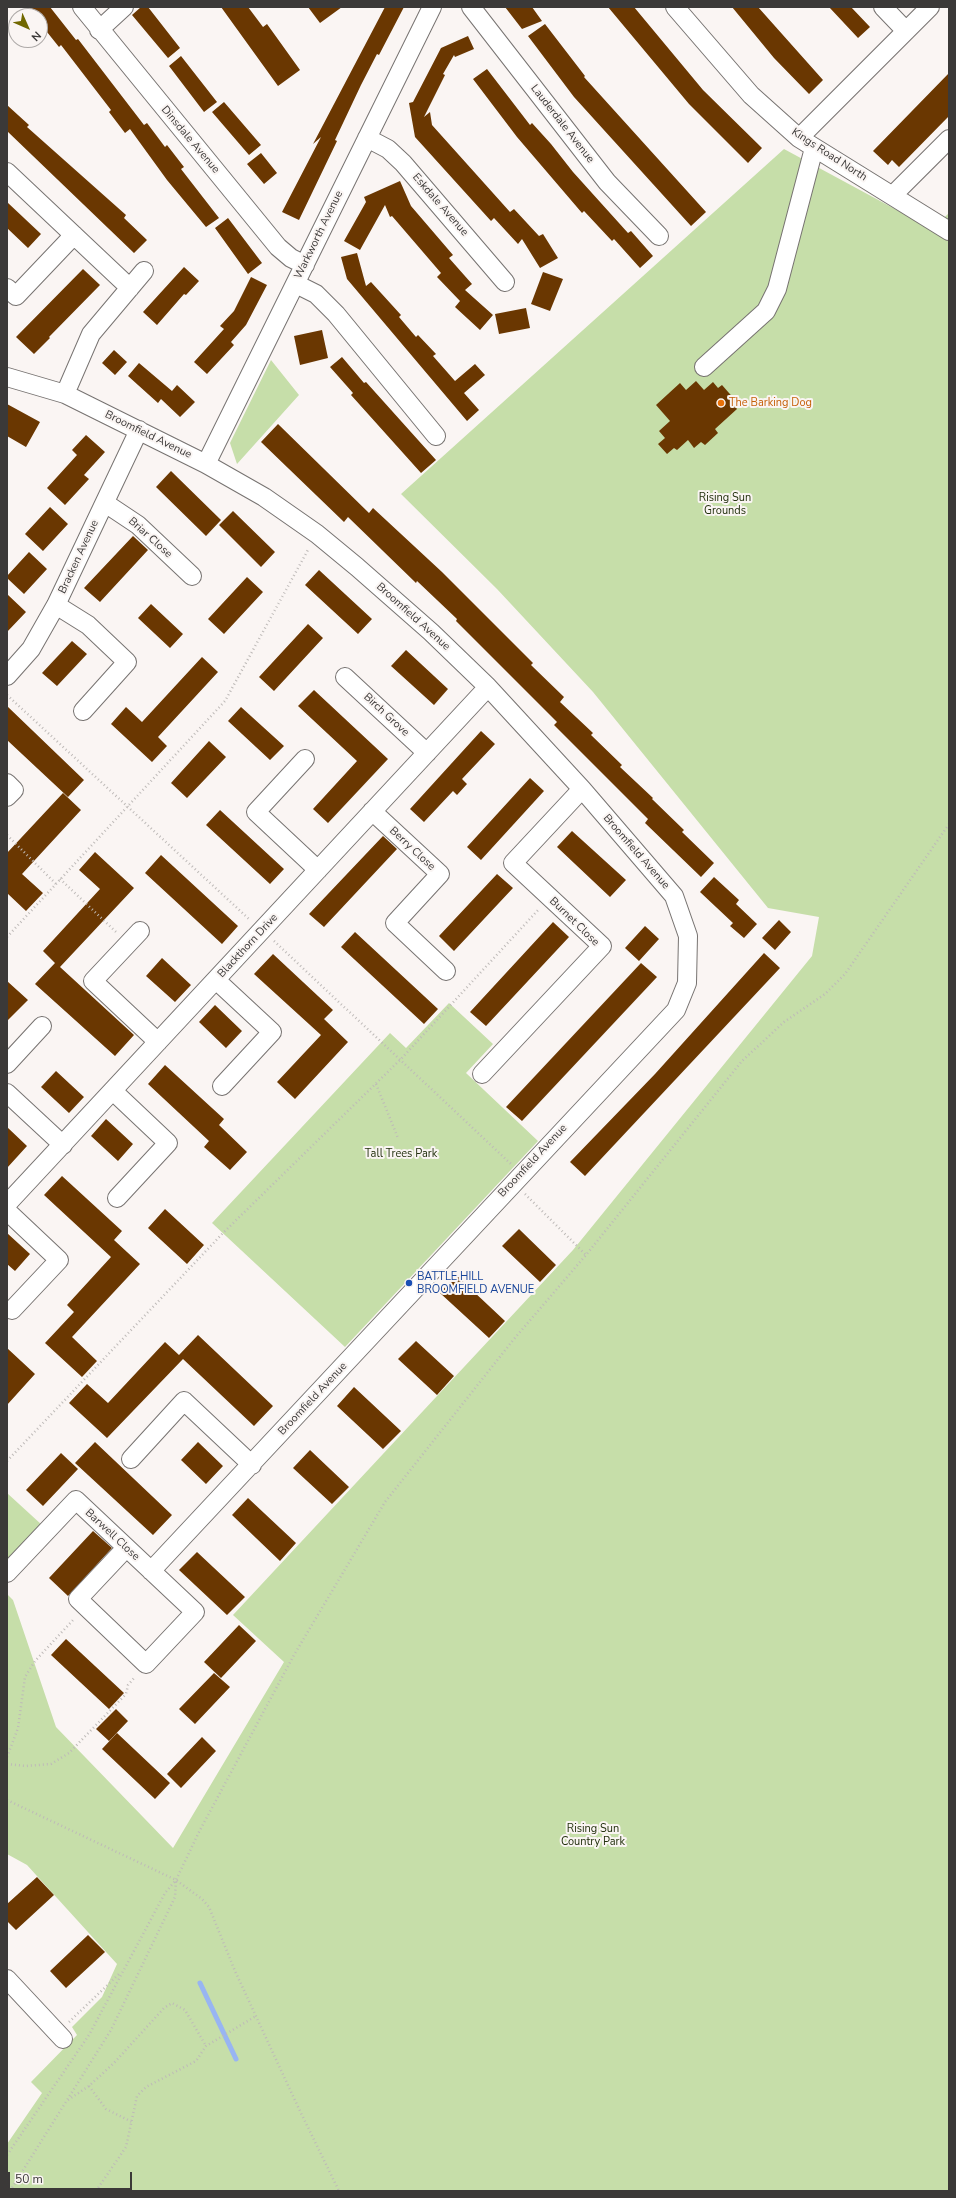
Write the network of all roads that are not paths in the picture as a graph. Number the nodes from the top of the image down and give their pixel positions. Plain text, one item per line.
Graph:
1 (82, 7) edge
2 (124, 7) edge
3 (432, 7) edge
4 (471, 7) edge
5 (675, 7) edge
6 (882, 7) edge
7 (930, 7) edge
8 (99, 30) junction
9 (906, 32) junction
10 (367, 138) junction
11 (799, 138) junction
12 (949, 139) edge
13 (814, 148) junction
14 (7, 172) edge
15 (893, 195) junction
16 (949, 231) edge
17 (74, 235) junction
18 (658, 236) dead end
19 (305, 265) junction
20 (144, 271) dead end
21 (505, 282) dead end
22 (296, 284) junction
23 (7, 288) edge
24 (130, 288) junction
25 (704, 367) dead end
26 (7, 377) edge
27 (65, 394) junction
28 (139, 430) junction
29 (436, 436) dead end
30 (206, 464) junction
31 (105, 503) junction
32 (192, 576) dead end
33 (56, 606) junction
34 (7, 676) edge
35 (345, 677) dead end
36 (488, 687) junction
37 (83, 711) dead end
38 (427, 753) junction
39 (305, 759) dead end
40 (7, 784) edge
41 (582, 789) junction
42 (7, 797) edge
43 (372, 811) junction
44 (318, 870) junction
45 (134, 937) road end
46 (446, 971) dead end
47 (216, 980) junction
48 (42, 1026) dead end
49 (158, 1042) junction
50 (7, 1064) edge
51 (482, 1074) dead end
52 (222, 1086) dead end
53 (112, 1091) junction
54 (7, 1093) edge
55 (63, 1145) junction
56 (117, 1198) dead end
57 (7, 1204) edge
58 (7, 1211) edge
59 (12, 1310) dead end
60 (130, 1459) dead end
61 (252, 1465) junction
62 (126, 1548) junction
63 (151, 1571) junction
64 (7, 1573) edge
65 (7, 1979) edge
66 (60, 2036) road end

1 - 8 street, Dinsdale Avenue
2 - 8 street
3 - 10 street, Warkworth Avenue
4 - 18 street, Lauderdale Avenue
5 - 11 street, Kings Road North
6 - 9 street
7 - 9 street
8 - 19 street, Dinsdale Avenue
9 - 11 street
10 - 19 street, Warkworth Avenue
10 - 21 street, Eskdale Avenue
11 - 13 street, Kings Road North
12 - 15 street
13 - 15 street, Kings Road North
13 - 25 street
14 - 17 street
15 - 16 street, Kings Road North
17 - 23 street
17 - 24 street
19 - 22 street, Warkworth Avenue
20 - 24 street
22 - 29 street
22 - 30 street, Warkworth Avenue
24 - 27 street
26 - 27 street, Broomfield Avenue
27 - 28 street, Broomfield Avenue
28 - 30 street, Broomfield Avenue
28 - 31 street, Bracken Avenue
30 - 36 street, Broomfield Avenue
31 - 32 street, Briar Close
31 - 33 street, Bracken Avenue
33 - 34 street, Bracken Avenue
33 - 37 street
35 - 38 street, Birch Grove
36 - 38 street, Blackthorn Drive
36 - 41 street, Broomfield Avenue
38 - 43 street, Blackthorn Drive
39 - 44 street
40 - 42 street
41 - 51 street, Burnet Close
41 - 61 street, Broomfield Avenue
43 - 44 street, Blackthorn Drive
43 - 46 street, Berry Close
44 - 47 street, Blackthorn Drive
45 - 49 street
47 - 49 street, Blackthorn Drive
47 - 52 street
48 - 50 street
49 - 53 street, Blackthorn Drive
53 - 55 street, Blackthorn Drive
53 - 56 street
54 - 55 street
55 - 57 street, Blackthorn Drive
58 - 59 street
60 - 61 street
61 - 63 street, Broomfield Avenue
62 - 63 street, Barwell Close
62 - 63 street, Barwell Close
62 - 64 street, Barwell Close
65 - 66 street

